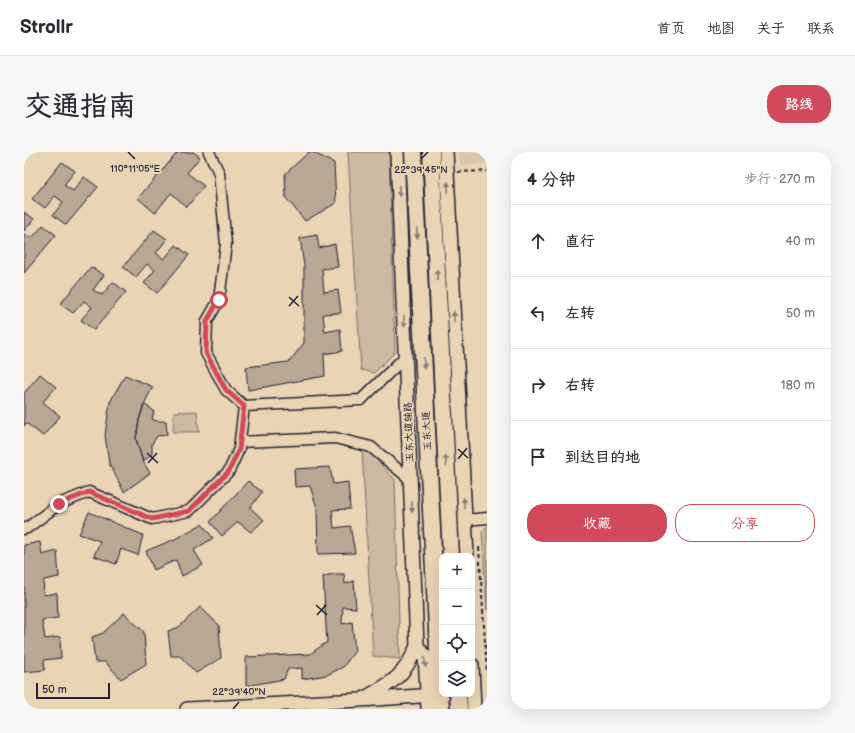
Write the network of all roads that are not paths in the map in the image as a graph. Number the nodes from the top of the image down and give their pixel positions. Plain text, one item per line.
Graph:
1 (209, 152) edge
2 (397, 152) edge
3 (413, 152) edge
4 (431, 152) edge
5 (446, 152) edge
6 (406, 356) junction
7 (244, 406) junction
8 (240, 442) junction
9 (410, 480) junction
10 (487, 518) edge
11 (465, 520) junction
12 (24, 529) edge
13 (451, 553) edge
14 (466, 553) edge
15 (417, 646) junction
16 (458, 697) edge
17 (473, 697) edge
18 (360, 700) junction
19 (436, 700) edge
20 (187, 709) edge
21 (428, 709) edge
22 (459, 709) edge
23 (474, 709) edge

1 - 7 street
2 -> 6 street, 玉东大道辅路
3 -> 19 main road, 玉东大道
13 -> 4 main road, 玉东大道
11 -> 5 street
6 - 7 street
6 - 9 street, 玉东大道辅路
7 - 8 street
8 - 9 street
8 - 12 street
9 -> 15 street, 玉东大道辅路
10 - 11 street
11 - 14 street
15 - 18 street
15 -> 19 street, 玉东大道辅路
16 - 22 main road
17 - 23 street
18 - 19 street
18 - 20 street
19 - 21 street, 玉东大道辅路

